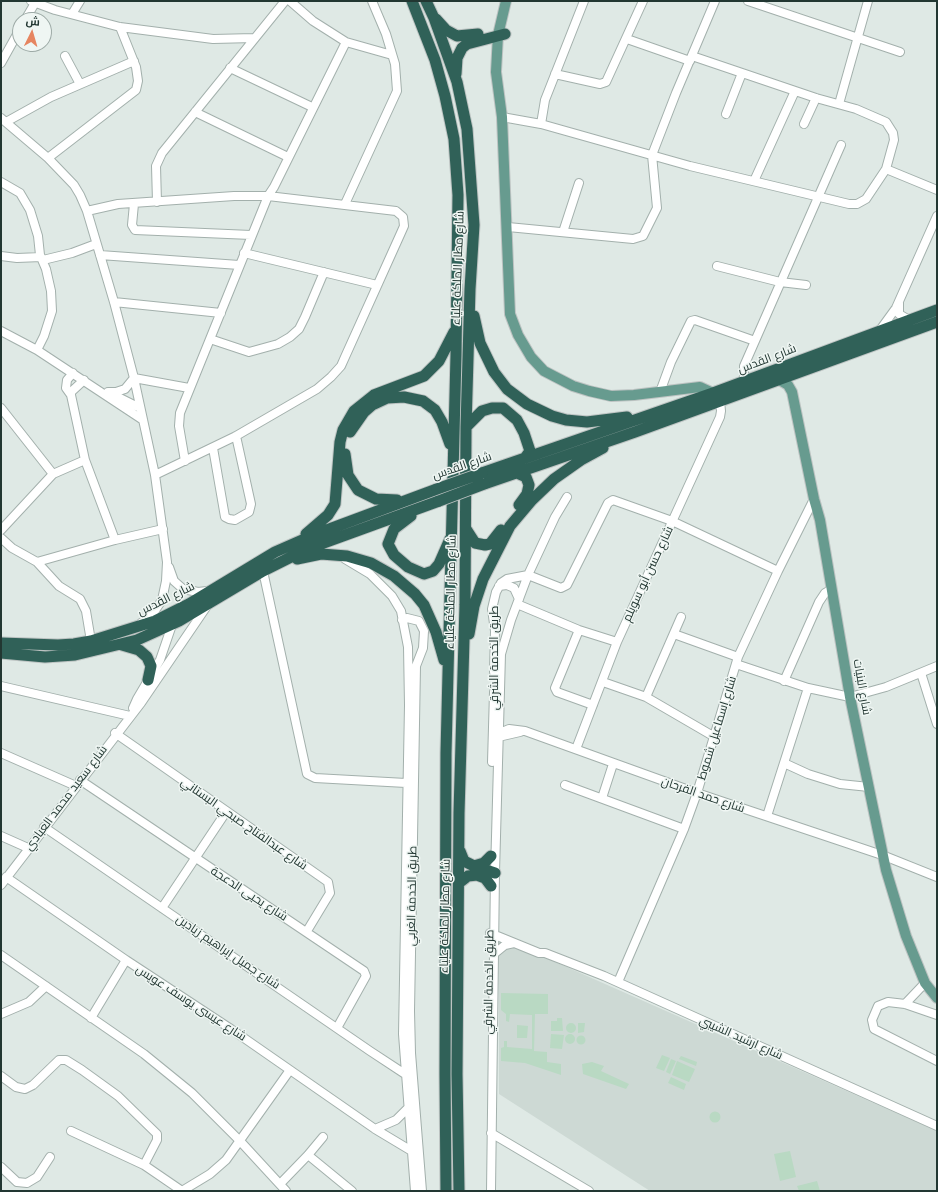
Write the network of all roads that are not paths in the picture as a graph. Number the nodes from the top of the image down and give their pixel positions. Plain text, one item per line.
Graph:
1 (80, 1) edge
2 (285, 1) edge
3 (290, 1) edge
4 (372, 1) edge
5 (412, 1) edge
6 (426, 1) edge
7 (506, 1) edge
8 (513, 1) edge
9 (584, 1) edge
10 (643, 1) edge
11 (715, 1) edge
12 (748, 1) edge
13 (868, 1) edge
14 (33, 2) edge
15 (29, 12) edge
16 (72, 14) junction
17 (434, 18) junction
18 (120, 27) junction
19 (502, 31) junction
20 (858, 36) junction
21 (254, 38) junction
22 (627, 38) junction
23 (346, 42) junction
24 (12, 43) edge
25 (900, 52) dead end
26 (392, 55) junction
27 (65, 56) dead end
28 (691, 59) junction
29 (134, 61) junction
30 (1, 63) edge
31 (230, 68) junction
32 (742, 73) junction
33 (555, 74) junction
34 (457, 82) junction
35 (80, 84) junction
36 (795, 91) junction
37 (816, 98) junction
38 (839, 104) junction
39 (312, 107) junction
40 (195, 112) junction
41 (726, 114) dead end
42 (502, 117) junction
43 (4, 120) edge
44 (541, 124) junction
45 (804, 124) dead end
46 (841, 145) dead end
47 (652, 155) junction
48 (48, 158) junction
49 (288, 158) junction
50 (886, 169) junction
51 (754, 181) junction
52 (1, 182) edge
53 (579, 183) dead end
54 (937, 190) edge
55 (268, 196) junction
56 (819, 196) junction
57 (157, 202) junction
58 (134, 204) junction
59 (345, 204) junction
60 (87, 211) junction
61 (937, 216) edge
62 (508, 227) junction
63 (563, 232) junction
64 (251, 235) junction
65 (96, 244) junction
66 (244, 253) junction
67 (100, 255) junction
68 (1, 256) edge
69 (42, 258) junction
70 (239, 265) junction
71 (717, 266) dead end
72 (324, 272) junction
73 (780, 282) junction
74 (377, 285) junction
75 (806, 285) dead end
76 (470, 289) junction
77 (114, 302) junction
78 (899, 302) junction
79 (937, 310) edge
80 (221, 313) junction
81 (909, 320) junction
82 (937, 322) edge
83 (455, 327) junction
84 (880, 330) junction
85 (1, 331) edge
86 (210, 339) junction
87 (755, 341) junction
88 (36, 350) junction
89 (73, 373) junction
90 (134, 378) junction
91 (778, 379) junction
92 (84, 380) junction
93 (744, 381) junction
94 (189, 388) junction
95 (98, 389) junction
96 (108, 392) junction
97 (660, 392) junction
98 (71, 395) junction
99 (716, 397) junction
100 (1, 408) edge
101 (140, 408) junction
102 (663, 411) junction
103 (143, 420) junction
104 (466, 427) junction
105 (624, 435) junction
106 (236, 436) junction
107 (213, 448) junction
108 (453, 451) junction
109 (525, 458) junction
110 (85, 460) junction
111 (185, 461) junction
112 (517, 473) junction
113 (54, 474) junction
114 (155, 475) junction
115 (483, 479) junction
116 (567, 496) dead end
117 (407, 499) junction
118 (814, 499) junction
119 (414, 510) junction
120 (672, 521) junction
121 (163, 529) junction
122 (466, 529) junction
123 (1, 530) edge
124 (451, 537) junction
125 (1, 538) edge
126 (115, 540) junction
127 (294, 543) junction
128 (331, 554) junction
129 (37, 562) junction
130 (167, 562) junction
131 (277, 564) junction
132 (263, 571) junction
133 (778, 571) junction
134 (528, 575) junction
135 (499, 586) junction
136 (218, 587) junction
137 (832, 589) junction
138 (518, 601) junction
139 (208, 605) junction
140 (682, 617) dead end
141 (493, 619) junction
142 (170, 620) junction
143 (402, 620) junction
144 (511, 620) junction
145 (131, 630) junction
146 (579, 630) junction
147 (674, 634) junction
148 (91, 641) junction
149 (617, 642) junction
150 (1, 643) edge
151 (44, 645) junction
152 (121, 645) junction
153 (1, 653) edge
154 (45, 657) junction
155 (737, 661) junction
156 (937, 666) edge
157 (921, 673) junction
158 (447, 676) junction
159 (462, 678) junction
160 (148, 680) junction
161 (784, 681) junction
162 (603, 682) junction
163 (1, 686) edge
164 (808, 688) junction
165 (646, 697) junction
166 (850, 697) junction
167 (593, 705) junction
168 (412, 708) junction
169 (131, 714) junction
170 (937, 724) edge
171 (115, 734) junction
172 (497, 736) junction
173 (713, 736) junction
174 (576, 750) junction
175 (1, 753) edge
176 (784, 763) junction
177 (613, 764) junction
178 (78, 783) junction
179 (406, 783) junction
180 (565, 785) dead end
181 (869, 787) junction
182 (697, 793) junction
183 (602, 798) junction
184 (226, 812) junction
185 (767, 816) junction
186 (44, 827) junction
187 (684, 829) junction
188 (1, 836) edge
189 (28, 848) junction
190 (459, 849) junction
191 (882, 855) junction
192 (491, 856) junction
193 (196, 859) junction
194 (474, 866) junction
195 (493, 872) junction
196 (6, 877) junction
197 (937, 877) edge
198 (459, 884) junction
199 (1, 885) edge
200 (491, 886) junction
201 (162, 908) junction
202 (307, 931) junction
203 (492, 931) junction
204 (514, 943) junction
205 (545, 953) junction
206 (494, 954) junction
207 (1, 955) edge
208 (126, 960) junction
209 (618, 982) junction
210 (925, 983) junction
211 (46, 986) junction
212 (937, 998) edge
213 (906, 1004) junction
214 (1, 1014) edge
215 (937, 1015) edge
216 (91, 1018) junction
217 (337, 1028) junction
218 (937, 1061) edge
219 (290, 1070) junction
220 (409, 1073) junction
221 (1, 1076) edge
222 (409, 1107) junction
223 (937, 1126) edge
224 (375, 1129) junction
225 (71, 1131) dead end
226 (491, 1133) junction
227 (323, 1137) dead end
228 (240, 1141) junction
229 (416, 1153) junction
230 (308, 1156) junction
231 (50, 1157) dead end
232 (144, 1164) junction
233 (1, 1167) edge
234 (280, 1184) junction
235 (182, 1191) edge
236 (286, 1191) edge
237 (352, 1191) edge
238 (415, 1191) edge
239 (422, 1191) edge
240 (446, 1191) edge
241 (459, 1191) edge
242 (486, 1191) edge
243 (491, 1191) edge
244 (589, 1191) edge

1 - 16 street
2 - 21 street
3 - 23 street
4 - 26 street
5 - 83 highway, شارع مطار الملكة علياء
6 - 17 highway, شارع مطار الملكة علياء
7 - 19 main road
8 - 19 main road
9 - 33 street
10 - 22 street
11 - 28 street
12 - 20 street
13 - 20 street
14 - 15 street
14 - 16 street
16 - 18 street
17 - 19 highway
17 - 34 highway, شارع مطار الملكة علياء
18 - 21 street
18 - 29 street
19 - 34 highway
19 - 42 main road
20 - 25 street
20 - 38 street
21 - 31 street
22 - 28 street
22 - 33 street
23 - 26 street
23 - 39 street
24 - 30 street
26 - 59 street
27 - 35 street
28 - 32 street
28 - 47 street
29 - 35 street
29 - 48 street
31 - 39 street
31 - 40 street
32 - 36 street
32 - 41 street
33 - 44 street
34 - 76 highway, شارع مطار الملكة علياء
35 - 43 street
36 - 37 street
36 - 51 street
37 - 38 street
37 - 45 street
38 - 50 street
39 - 49 street
40 - 49 street
40 - 57 street
42 - 44 street
42 - 62 main road
43 - 48 street
44 - 47 street
46 - 56 street
47 - 51 street
47 - 63 street
48 - 60 street
49 - 55 street
50 - 54 street
50 - 56 street
51 - 56 street
52 - 69 street
53 - 63 street
55 - 57 street
55 - 59 street
55 - 64 street
56 - 73 street
57 - 58 street
58 - 60 street
58 - 64 street
59 - 74 street
60 - 65 street
61 - 78 street
62 - 63 street
62 - 97 main road
64 - 66 street
65 - 67 street
65 - 69 street
66 - 70 street
66 - 72 street
67 - 70 street
67 - 77 street
68 - 69 street
69 - 88 street
70 - 80 street
71 - 73 street
72 - 74 street
72 - 86 street
73 - 75 street
73 - 87 street
74 - 106 street
76 - 102 highway
76 - 104 highway, شارع مطار الملكة علياء
77 - 80 street
77 - 90 street
78 - 81 street
78 - 84 street
79 - 81 highway, شارع القدس
80 - 86 street
81 - 84 highway, شارع القدس
82 - 91 highway, شارع القدس
83 - 108 highway, شارع مطار الملكة علياء
83 - 127 highway
84 - 93 highway, شارع القدس
85 - 88 street
86 - 94 street
87 - 93 street
87 - 97 street
88 - 89 street
89 - 92 street
89 - 98 street
90 - 94 street
90 - 96 street
90 - 101 street
91 - 99 highway, شارع القدس
91 - 118 main road, شارع البنيات
92 - 95 street
92 - 98 street
93 - 99 highway, شارع القدس
94 - 111 street
95 - 96 street
95 - 103 street
96 - 101 street
97 - 99 main road
98 - 110 street
99 - 102 highway, شارع القدس
99 - 105 highway, شارع القدس
99 - 120 street, شارع حسن أبو سويلم
100 - 113 street
101 - 103 street
102 - 109 highway, شارع القدس
103 - 114 street
104 - 109 highway
104 - 122 highway, شارع مطار الملكة علياء
105 - 112 highway, شارع القدس
105 - 159 highway
106 - 107 street
106 - 107 street
107 - 111 street
108 - 117 highway
108 - 124 highway, شارع مطار الملكة علياء
109 - 115 highway, شارع القدس
110 - 113 street
110 - 126 street
111 - 114 street
112 - 115 highway, شارع القدس
112 - 122 highway
113 - 123 street
114 - 121 street
115 - 117 highway, شارع القدس, bridge
115 - 119 highway, شارع القدس, bridge
116 - 134 street, طريق الخدمة الشرقي
117 - 127 highway, شارع القدس
118 - 133 street, شارع إسماعيل شموط
118 - 137 main road, شارع البنيات
119 - 124 highway
119 - 131 highway, شارع القدس
120 - 133 street
120 - 134 street
120 - 149 street, شارع حسن أبو سويلم
121 - 126 street
121 - 130 street
122 - 159 highway, شارع مطار الملكة علياء
124 - 158 highway, شارع مطار الملكة علياء
125 - 129 street
126 - 129 street
127 - 136 highway, شارع القدس
128 - 131 highway
128 - 143 street, طريق الخدمة الغربي
128 - 158 highway
129 - 148 street
130 - 136 street
130 - 145 street
131 - 132 highway, شارع القدس
132 - 139 highway, شارع القدس
132 - 179 street
133 - 155 street, شارع إسماعيل شموط
134 - 135 street
134 - 138 street, طريق الخدمة الشرقي
135 - 138 street
135 - 141 street, طريق الخدمة الشرقي
136 - 142 highway, شارع القدس
137 - 161 street
137 - 166 main road, شارع البنيات
138 - 144 street, طريق الخدمة الشرقي
138 - 146 street
139 - 142 highway, شارع القدس
139 - 169 street, شارع سعيد محمد العبادي
140 - 147 street
141 - 144 street
141 - 172 street, طريق الخدمة الشرقي
142 - 145 highway, شارع القدس
142 - 152 highway, شارع القدس
142 - 160 street, شارع سعيد محمد العبادي
143 - 168 street, طريق الخدمة الغربي
143 - 168 street, طريق الخدمة الغربي
144 - 172 street, طريق الخدمة الشرقي
145 - 148 highway, شارع القدس
146 - 149 street
146 - 167 street
147 - 155 street
147 - 165 street
148 - 151 highway, شارع القدس
149 - 162 street, شارع حسن أبو سويلم
150 - 151 highway, شارع القدس
151 - 154 highway
152 - 154 highway, شارع القدس
152 - 160 highway
153 - 154 highway, شارع القدس
155 - 161 street
155 - 173 street, شارع إسماعيل شموط
156 - 157 street
157 - 166 street
157 - 170 street
158 - 240 highway, شارع مطار الملكة علياء
159 - 190 highway, شارع مطار الملكة علياء
160 - 169 street, شارع سعيد محمد العبادي
161 - 164 street
162 - 165 street
162 - 167 street, شارع حسن أبو سويلم
163 - 169 street
164 - 166 street
164 - 176 street
165 - 173 street
166 - 181 main road, شارع البنيات
167 - 174 street, شارع حسن أبو سويلم
168 - 179 street, طريق الخدمة الغربي
168 - 220 street, طريق الخدمة الغربي
169 - 171 street, شارع سعيد محمد العبادي
171 - 178 street, شارع سعيد محمد العبادي
171 - 184 street, شارع عبدالفتاح صبحي البستاني
172 - 174 street, شارع حمد الفرحان
172 - 192 street, طريق الخدمة الشرقي
172 - 195 street, طريق الخدمة الشرقي
173 - 182 street, شارع إسماعيل شموط
174 - 177 street, شارع حمد الفرحان
175 - 178 street, شارع يحيى الدعجة
176 - 181 street
176 - 185 street
177 - 182 street, شارع حمد الفرحان
177 - 183 street
178 - 186 street, شارع سعيد محمد العبادي
178 - 193 street, شارع يحيى الدعجة
179 - 220 street, طريق الخدمة الغربي
180 - 183 street
181 - 191 main road, شارع البنيات
182 - 185 street, شارع حمد الفرحان
182 - 187 street, شارع إسماعيل شموط
183 - 187 street
184 - 193 street
184 - 202 street, شارع عبدالفتاح صبحي البستاني
185 - 191 street, شارع حمد الفرحان
186 - 189 street, شارع سعيد محمد العبادي
186 - 201 street, شارع جميل إبراهيم زيادين
187 - 209 street, شارع إسماعيل شموط
188 - 189 street
189 - 196 street, شارع سعيد محمد العبادي
190 - 194 highway
190 - 198 highway, شارع مطار الملكة علياء
191 - 197 street, شارع حمد الفرحان
191 - 210 main road, شارع البنيات
192 - 194 highway
192 - 195 street, طريق الخدمة الشرقي
193 - 201 street
193 - 202 street, شارع يحيى الدعجة
194 - 195 highway
195 - 200 street, طريق الخدمة الشرقي
195 - 203 street, طريق الخدمة الشرقي
196 - 199 street, شارع سعيد محمد العبادي
196 - 208 street, شارع عيسى يوسف عويس
198 - 200 highway
198 - 241 highway, شارع مطار الملكة علياء
200 - 203 street, طريق الخدمة الشرقي
201 - 217 street, شارع جميل إبراهيم زيادين
202 - 217 street, شارع يحيى الدعجة
203 - 204 street, شارع ارشيد الشيبي
203 - 205 street, شارع ارشيد الشيبي
203 - 206 street, طريق الخدمة الشرقي
203 - 242 street, طريق الخدمة الشرقي
204 - 205 street, شارع ارشيد الشيبي
204 - 206 street
205 - 209 street, شارع ارشيد الشيبي
206 - 226 street, طريق الخدمة الشرقي
207 - 211 street
208 - 216 street
208 - 219 street, شارع عيسى يوسف عويس
209 - 223 street, شارع ارشيد الشيبي
210 - 212 main road, شارع البنيات
210 - 213 street
211 - 214 street
211 - 216 street
213 - 215 street
213 - 218 street
216 - 228 street
217 - 220 street, شارع جميل إبراهيم زيادين
219 - 224 street, شارع عيسى يوسف عويس
219 - 228 street
220 - 222 street, طريق الخدمة الغربي
220 - 229 street, طريق الخدمة الغربي
221 - 232 street
222 - 224 street
222 - 229 street, طريق الخدمة الغربي
224 - 229 street, شارع عيسى يوسف عويس
225 - 232 street
226 - 243 street, طريق الخدمة الشرقي
226 - 244 street
227 - 230 street
228 - 234 street
228 - 235 street
229 - 238 street, طريق الخدمة الغربي
229 - 239 street, طريق الخدمة الغربي
230 - 234 street
230 - 237 street
231 - 233 street
232 - 235 street
234 - 236 street

